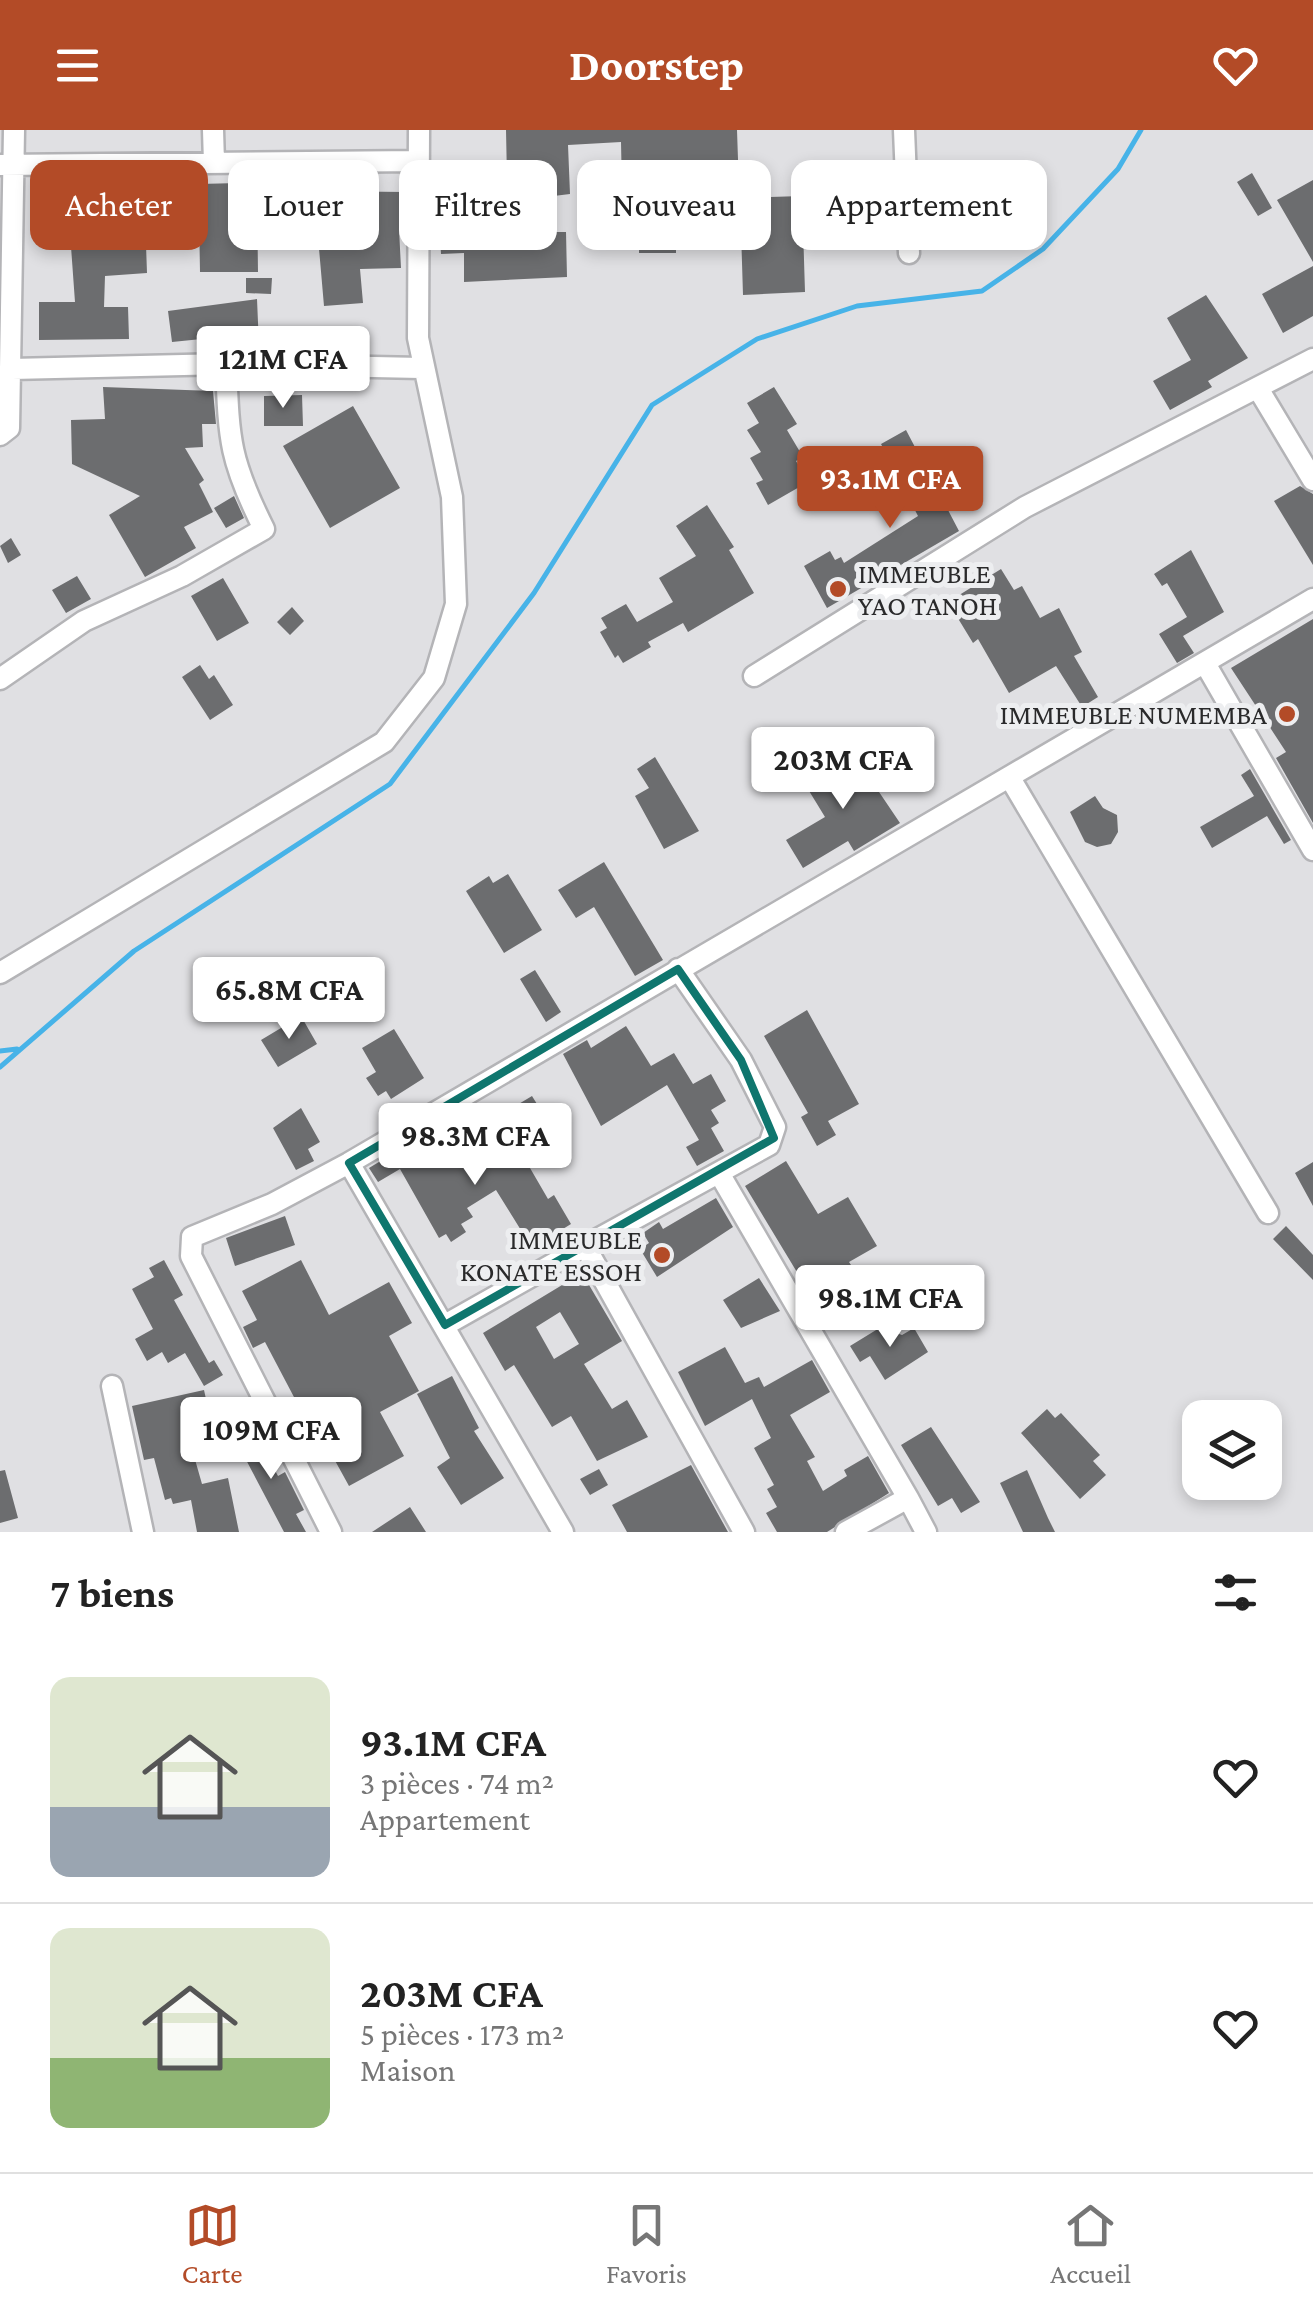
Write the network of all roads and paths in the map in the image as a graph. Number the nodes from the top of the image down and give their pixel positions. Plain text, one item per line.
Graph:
1 (14, 130) edge
2 (213, 130) edge
3 (420, 130) edge
4 (904, 130) edge
5 (419, 160) edge
6 (399, 161) edge
7 (214, 163) junction
8 (7, 165) edge
9 (420, 250) edge
10 (908, 253) dead end
11 (8, 358) edge
12 (1313, 359) edge
13 (226, 364) junction
14 (421, 368) junction
15 (1259, 390) junction
16 (0, 435) edge
17 (1313, 480) edge
18 (1313, 599) edge
19 (1206, 664) junction
20 (754, 676) dead end
21 (0, 679) edge
22 (1010, 778) junction
23 (1313, 850) edge
24 (678, 968) junction
25 (0, 973) edge
26 (350, 1163) junction
27 (719, 1173) junction
28 (1268, 1212) dead end
29 (585, 1246) junction
30 (446, 1325) junction
31 (112, 1386) dead end
32 (908, 1498) junction
33 (143, 1532) edge
34 (331, 1532) edge
35 (563, 1532) edge
36 (744, 1532) edge
37 (846, 1532) edge
38 (926, 1532) edge

1 - 8 street
2 - 7 street
3 - 5 street
4 - 10 street
6 - 7 street
7 - 8 street
8 - 11 street
9 - 14 street
11 - 13 street
11 - 16 street
12 - 15 street
13 - 14 street
13 - 21 street
14 - 25 street
15 - 17 street
15 - 20 street
18 - 19 street
19 - 22 street
19 - 23 street
22 - 24 street
22 - 28 street
24 - 26 street
24 - 27 street
26 - 30 street
26 - 34 street
27 - 29 street
27 - 32 street
29 - 30 street
29 - 36 street
30 - 35 street
31 - 33 street
32 - 37 street
32 - 38 street

